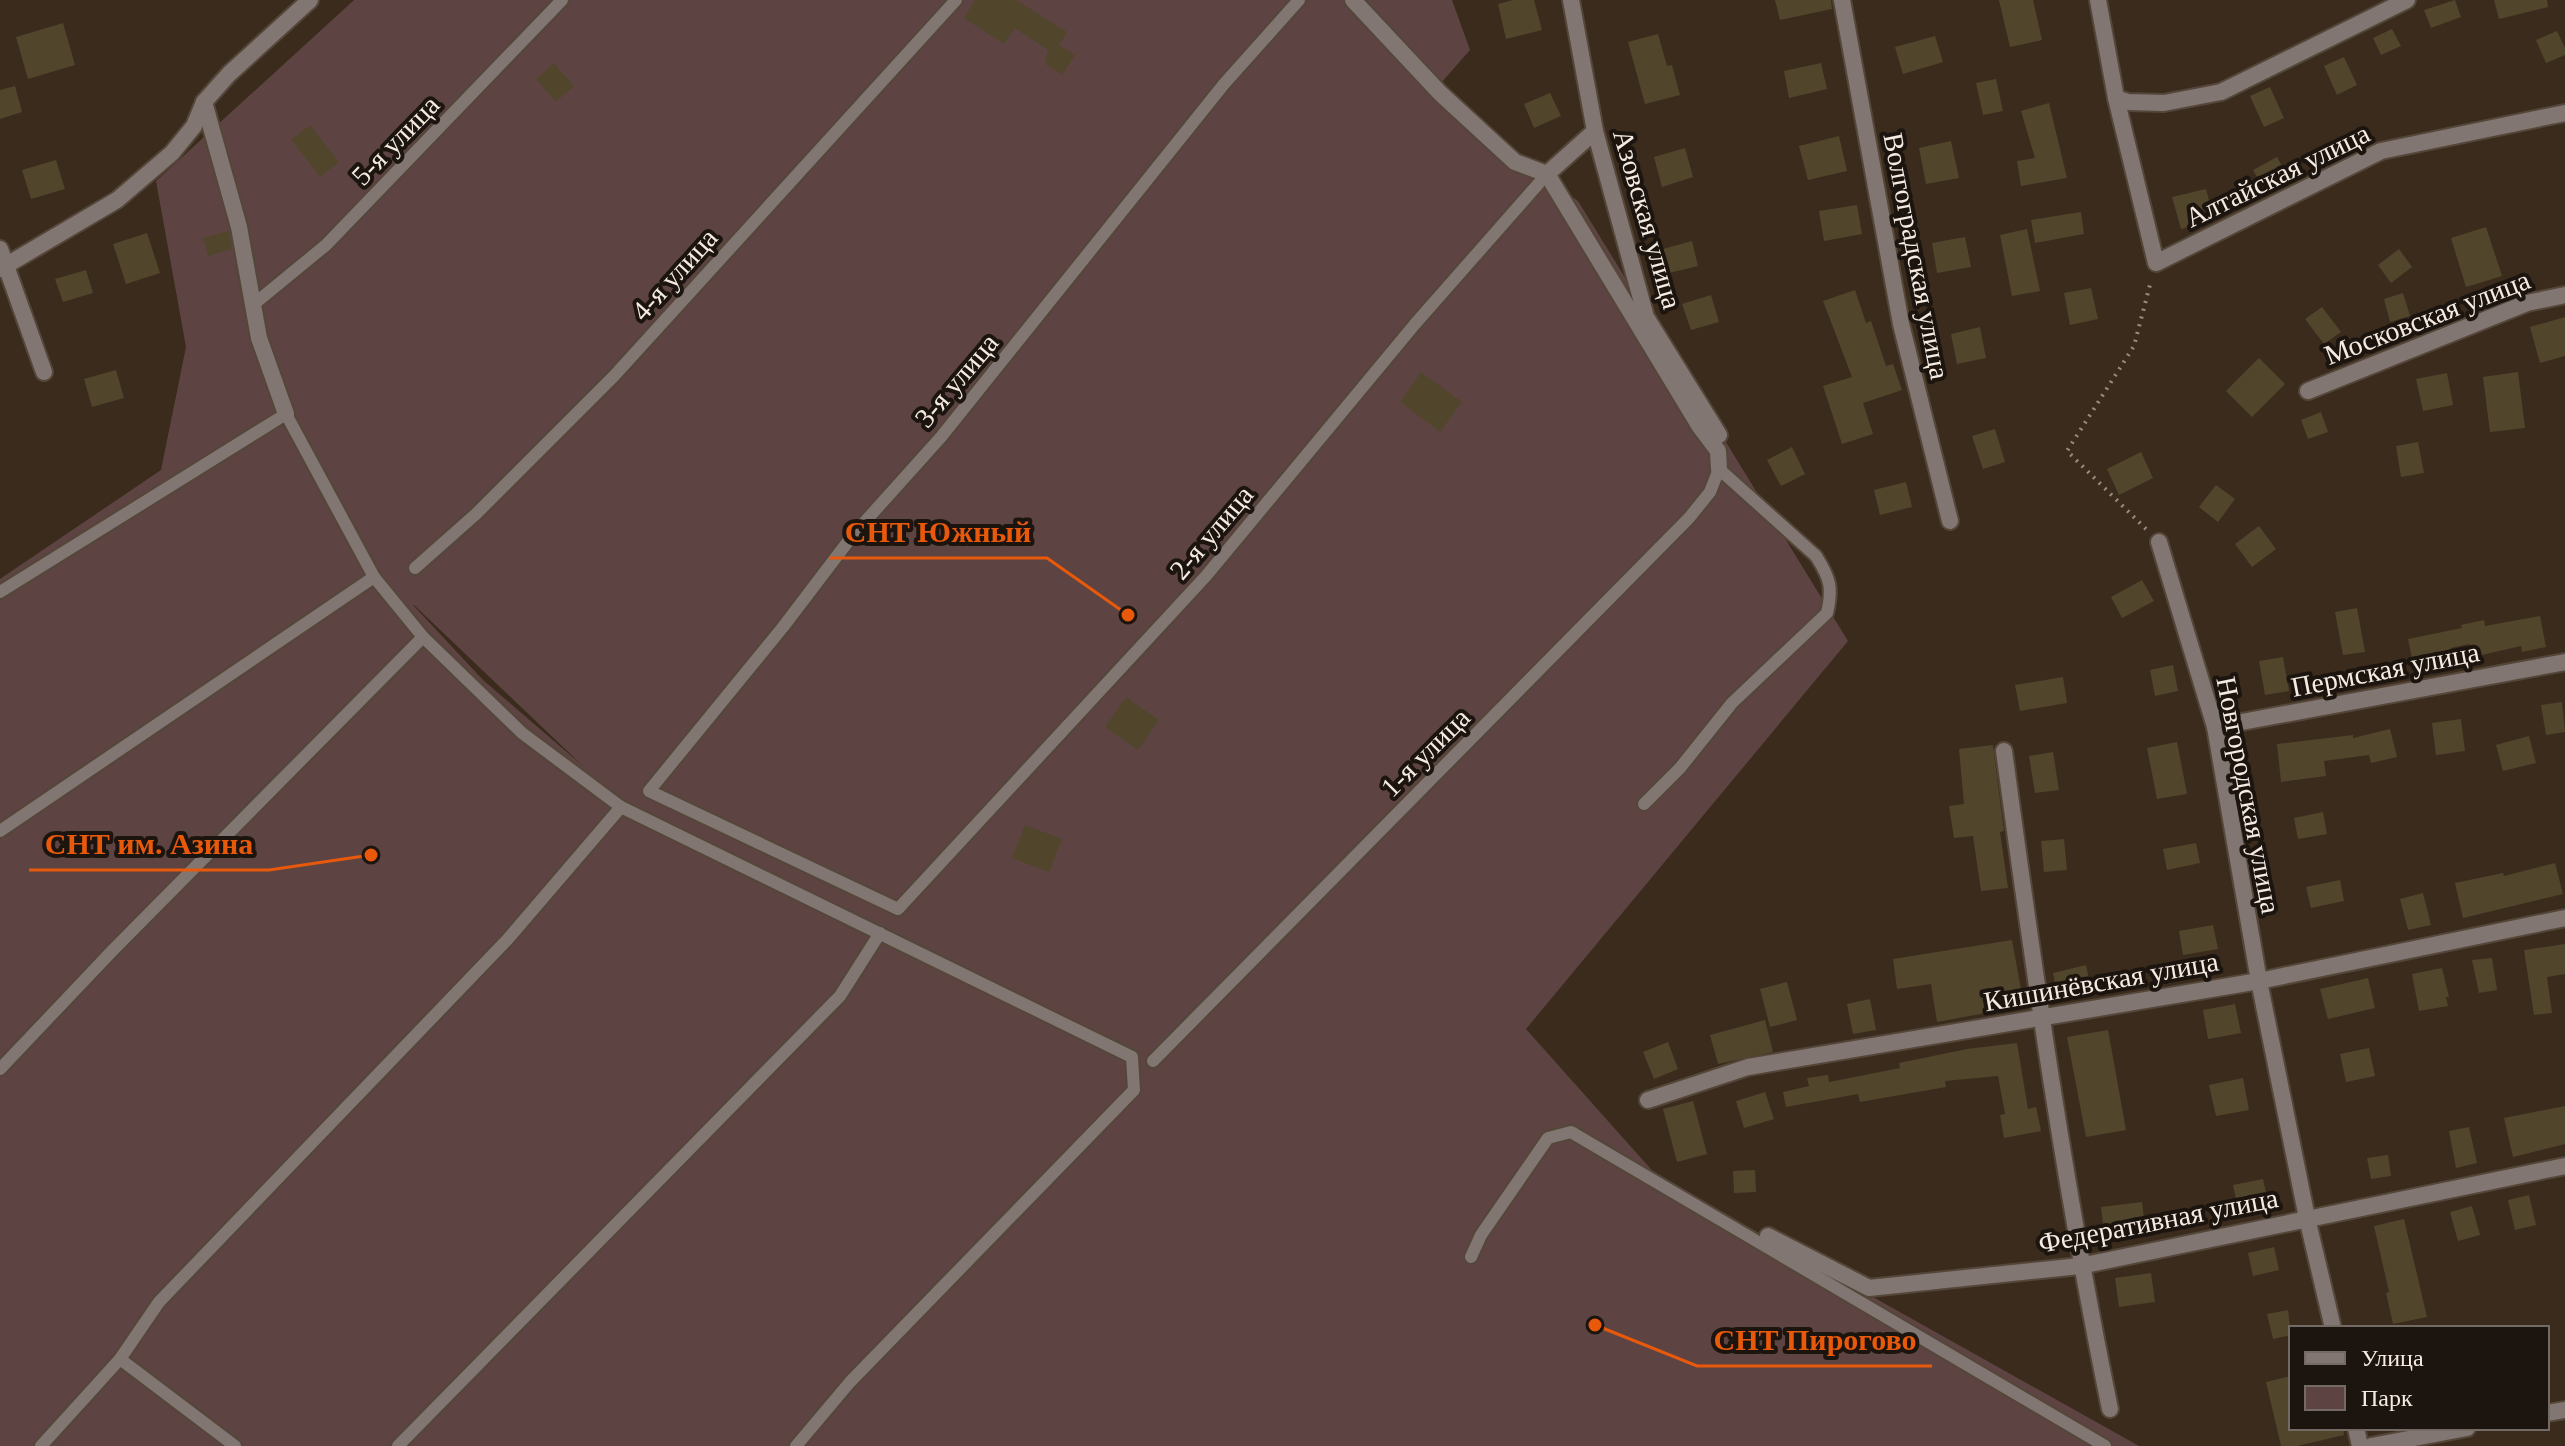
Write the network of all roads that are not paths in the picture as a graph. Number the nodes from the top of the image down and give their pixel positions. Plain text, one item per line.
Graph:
1 (310, 0) edge
2 (562, 0) edge
3 (956, 0) edge
4 (1299, 0) edge
5 (1353, 0) edge
6 (1571, 0) edge
7 (1842, 0) edge
8 (2098, 0) edge
9 (2407, 0) edge
10 (2116, 98) junction
11 (204, 102) junction
12 (2565, 113) edge
13 (1595, 131) junction
14 (1547, 174) junction
15 (0, 249) edge
16 (3, 268) edge
17 (2565, 295) edge
18 (254, 304) junction
19 (44, 372) dead end
20 (2308, 391) dead end
21 (286, 414) junction
22 (1719, 435) dead end
23 (1719, 469) junction
24 (1950, 521) dead end
25 (2159, 542) road end
26 (415, 568) dead end
27 (374, 577) junction
28 (0, 592) edge
29 (423, 637) junction
30 (2565, 662) edge
31 (2215, 727) junction
32 (2004, 751) dead end
33 (1644, 804) dead end
34 (621, 807) junction
35 (0, 831) edge
36 (898, 909) joint
37 (2565, 918) edge
38 (880, 933) junction
39 (2259, 981) junction
40 (2041, 1018) junction
41 (1153, 1061) dead end
42 (0, 1069) edge
43 (1648, 1100) dead end
44 (2565, 1166) edge
45 (2307, 1218) junction
46 (1768, 1236) dead end
47 (1471, 1257) dead end
48 (2080, 1266) junction
49 (2333, 1326) edge
50 (120, 1359) junction
51 (2110, 1409) dead end
52 (2456, 1430) edge
53 (41, 1446) edge
54 (235, 1446) edge
55 (398, 1446) edge
56 (796, 1446) edge
57 (2105, 1446) edge
58 (2371, 1446) edge

1 - 11 street
2 - 18 lane, 5-я улица
3 - 26 lane, 4-я улица
4 - 36 lane, 3-я улица
5 - 14 street
6 - 13 street, Азовская улица
7 - 24 street, Волгоградская улица
8 - 10 street
9 - 10 street
10 - 12 street, Алтайская улица
11 - 16 street
11 - 18 street
13 - 14 street
13 - 22 street, Азовская улица
14 - 23 street
14 - 36 lane, 2-я улица
15 - 16 street
16 - 19 street
17 - 20 street, Московская улица
18 - 21 street
21 - 27 lane
21 - 28 lane
23 - 33 lane
23 - 41 lane, 1-я улица
25 - 31 street, Новгородская улица
27 - 29 lane
27 - 35 lane
29 - 34 lane
29 - 42 lane
30 - 31 street, Пермская улица
31 - 39 street, Новгородская улица
32 - 40 street
34 - 38 lane
34 - 50 lane
37 - 39 street, Кишинёвская улица
38 - 55 lane
38 - 56 lane
39 - 40 street, Кишинёвская улица
39 - 45 street, Новгородская улица
40 - 43 street, Кишинёвская улица
40 - 48 street
44 - 45 street, Федеративная улица
45 - 48 street, Федеративная улица
45 - 49 street, Новгородская улица
46 - 48 street, Федеративная улица
47 - 57 lane
48 - 51 street
50 - 53 lane
50 - 54 lane
52 - 58 street

